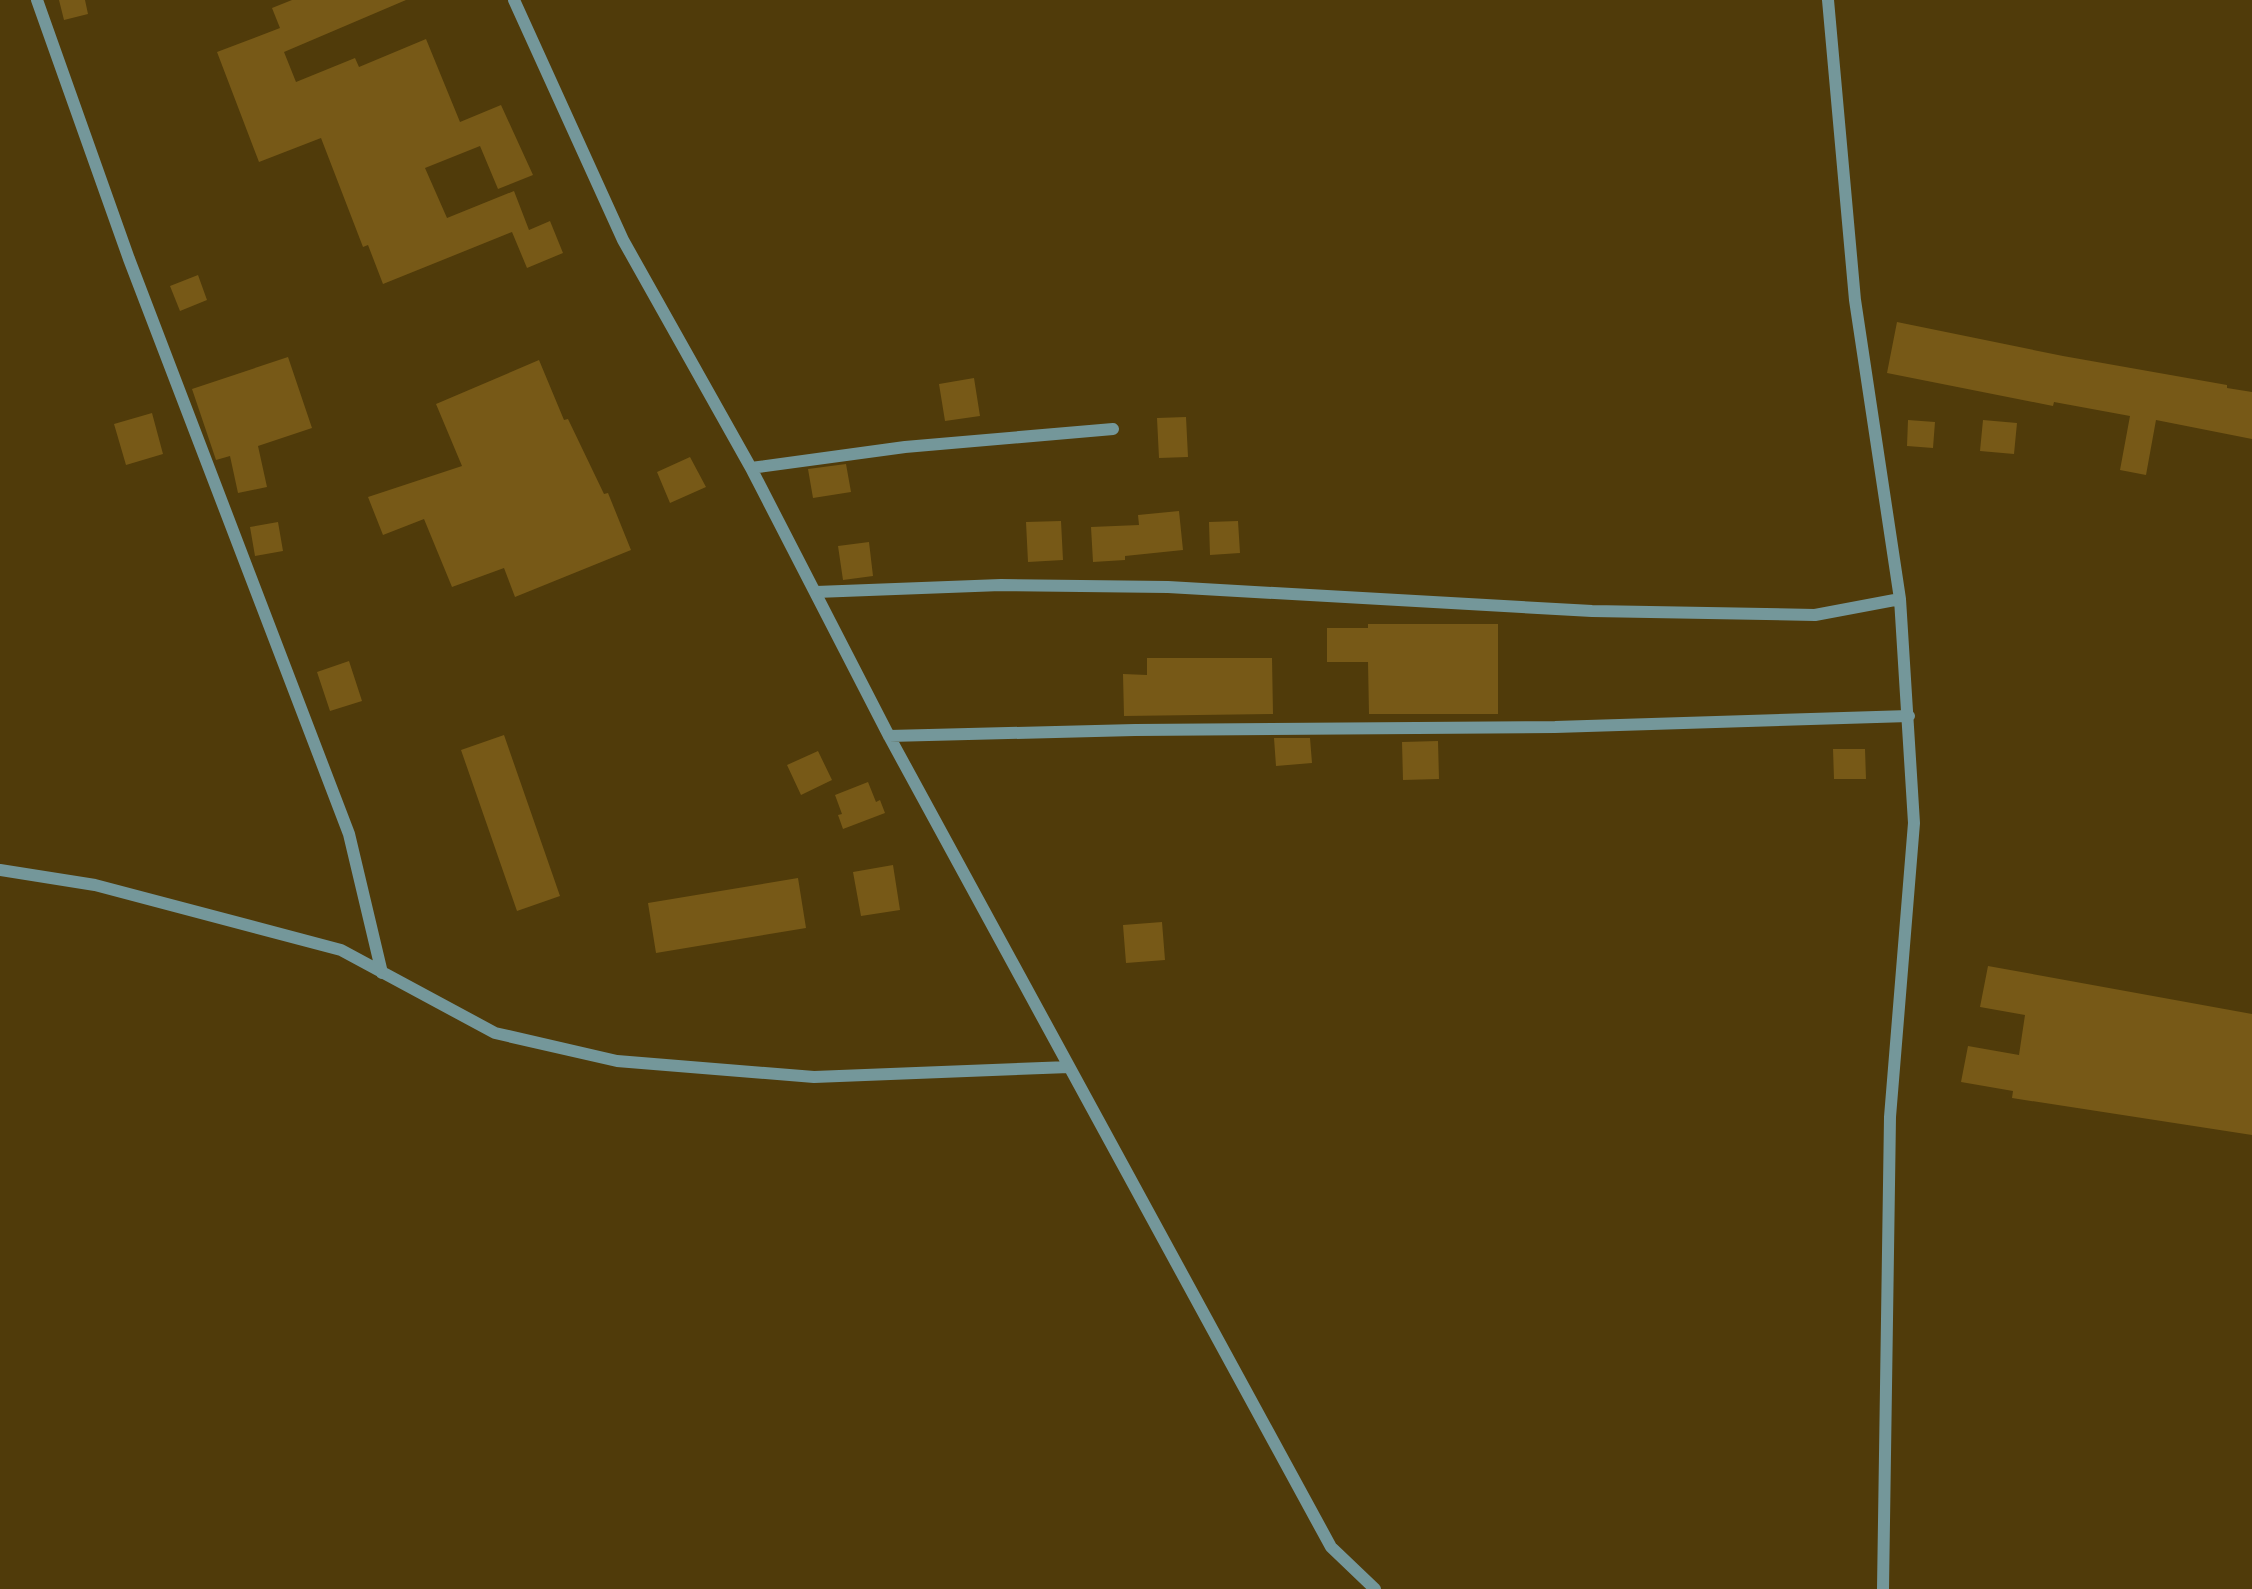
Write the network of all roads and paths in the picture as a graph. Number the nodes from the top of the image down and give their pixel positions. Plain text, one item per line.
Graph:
1 (37, 0) edge
2 (514, 0) edge
3 (1828, 0) edge
4 (1113, 429) dead end
5 (751, 468) junction
6 (816, 592) junction
7 (1900, 599) junction
8 (1909, 716) junction
9 (889, 736) junction
10 (0, 870) edge
11 (382, 973) junction
12 (1069, 1068) junction
13 (1376, 1589) edge
14 (1883, 1589) edge

1 - 11 street
2 - 5 street
3 - 7 street
4 - 5 street
5 - 6 street
6 - 7 street
6 - 9 street
7 - 8 street
8 - 9 street
8 - 14 street
9 - 12 street
10 - 11 street
11 - 12 street
12 - 13 street

